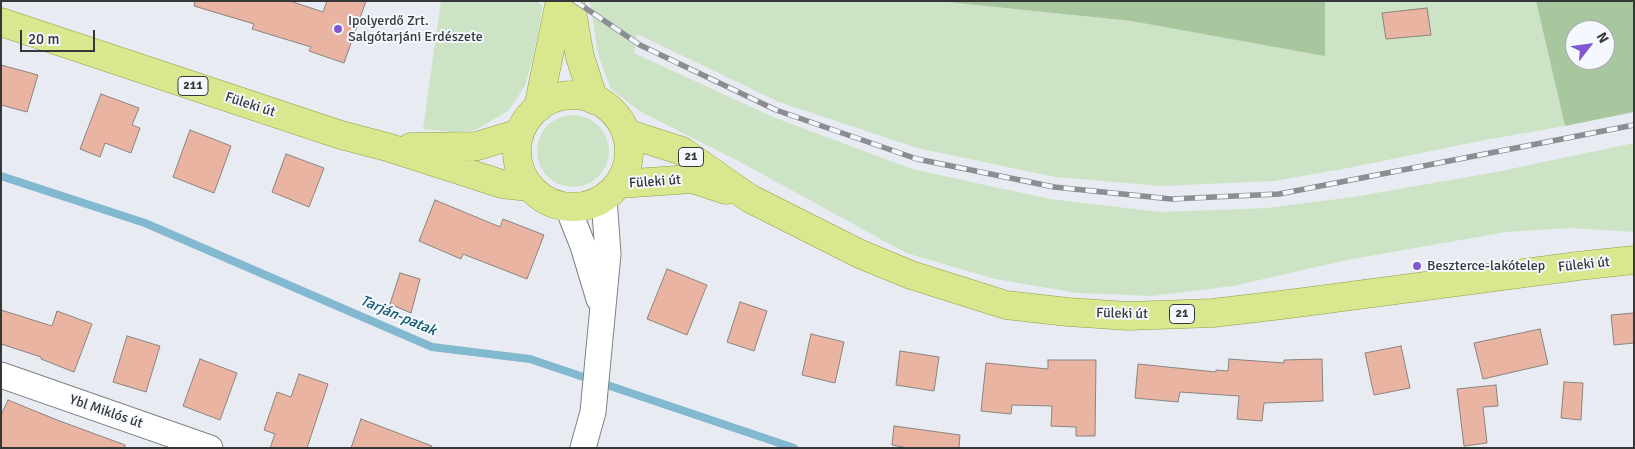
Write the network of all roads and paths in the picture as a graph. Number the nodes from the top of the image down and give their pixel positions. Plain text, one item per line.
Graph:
1 (560, 1) edge
2 (570, 1) edge
3 (1, 22) edge
4 (594, 100) junction
5 (538, 108) junction
6 (626, 133) junction
7 (520, 134) junction
8 (386, 147) junction
9 (529, 187) junction
10 (612, 191) junction
11 (749, 198) junction
12 (568, 208) junction
13 (1634, 260) edge
14 (602, 309) junction
15 (1, 375) edge
16 (210, 448) edge
17 (582, 448) edge

1 - 5 main road, 21
2 - 4 main road
3 - 8 main road, Füleki út / 211
4 - 5 main road, Füleki út / 21
4 - 6 main road, Füleki út / 21
5 - 7 main road, Füleki út / 21
6 - 10 main road, Füleki út / 21
6 - 11 main road, Füleki út / 21
7 - 8 main road, Füleki út / 211
7 - 9 main road, Füleki út / 21
8 - 9 main road, Füleki út / 211
9 - 12 main road, Füleki út / 21
10 - 11 main road, Füleki út / 21
10 - 12 main road, Füleki út / 21
10 - 14 street
11 - 13 main road, Füleki út / 21
12 - 14 street
14 - 17 street
15 - 16 street, Ybl Miklós út

